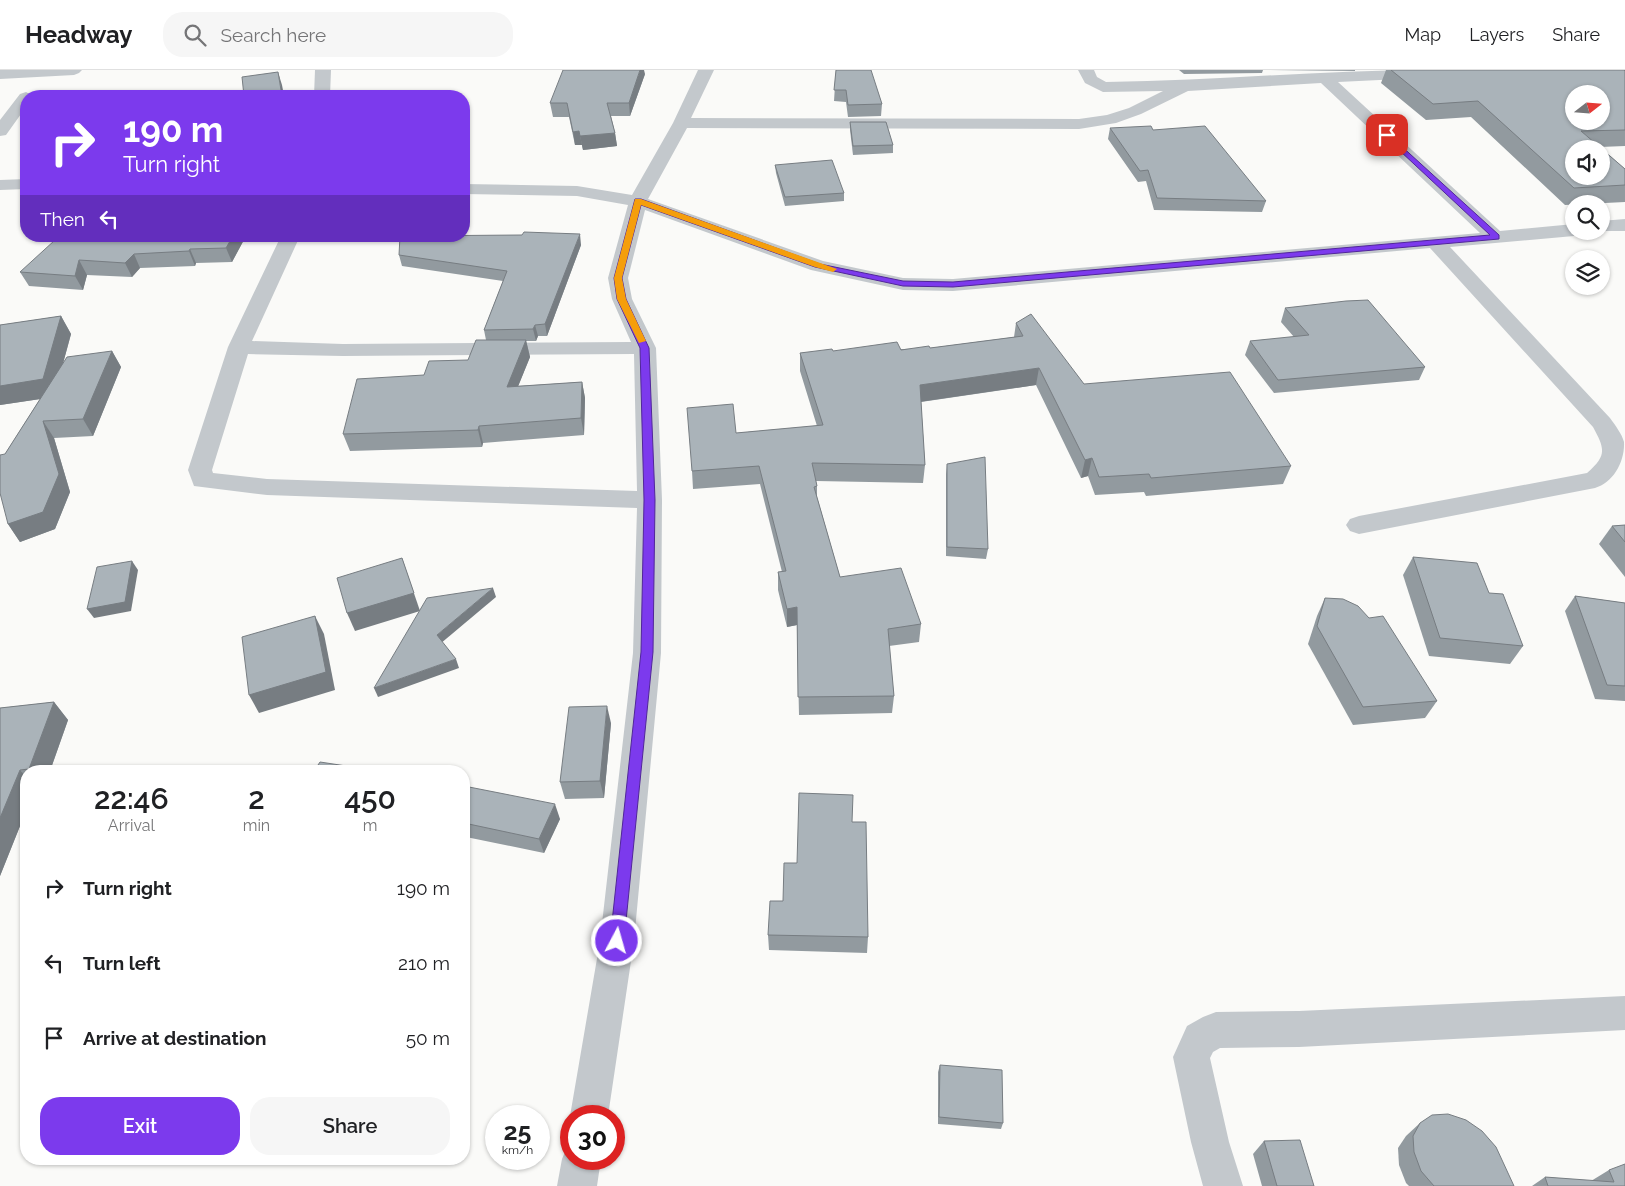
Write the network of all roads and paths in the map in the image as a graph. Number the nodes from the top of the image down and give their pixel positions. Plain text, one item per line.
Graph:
1 (74, 70) edge
2 (323, 70) edge
3 (706, 70) edge
4 (1086, 70) edge
5 (46, 71) edge
6 (1435, 73) edge
7 (0, 74) edge
8 (1326, 78) junction
9 (1185, 86) junction
10 (31, 90) edge
11 (322, 90) edge
12 (20, 105) edge
13 (681, 123) junction
14 (0, 131) edge
15 (20, 184) edge
16 (0, 185) edge
17 (470, 190) edge
18 (638, 201) junction
19 (1625, 225) edge
20 (1610, 226) edge
21 (1565, 231) edge
22 (1496, 237) junction
23 (288, 242) edge
24 (1434, 242) junction
25 (239, 347) junction
26 (645, 348) junction
27 (650, 500) junction
28 (1359, 525) dead end
29 (1625, 1013) edge
30 (591, 1105) edge
31 (580, 1170) edge
32 (578, 1186) edge
33 (1223, 1186) edge

1 - 5 street
2 - 11 street
3 - 13 street
4 - 9 street
5 - 7 street
5 - 10 street
6 - 8 street
8 - 9 street
8 - 22 street
9 - 13 street
12 - 14 street
13 - 18 street
15 - 16 street
17 - 18 street
18 - 24 street
18 - 26 street
19 - 20 street
21 - 22 street
22 - 24 street
23 - 25 street
24 - 28 street
25 - 26 street
25 - 27 street
26 - 27 street
27 - 30 street
29 - 33 street
31 - 32 street

